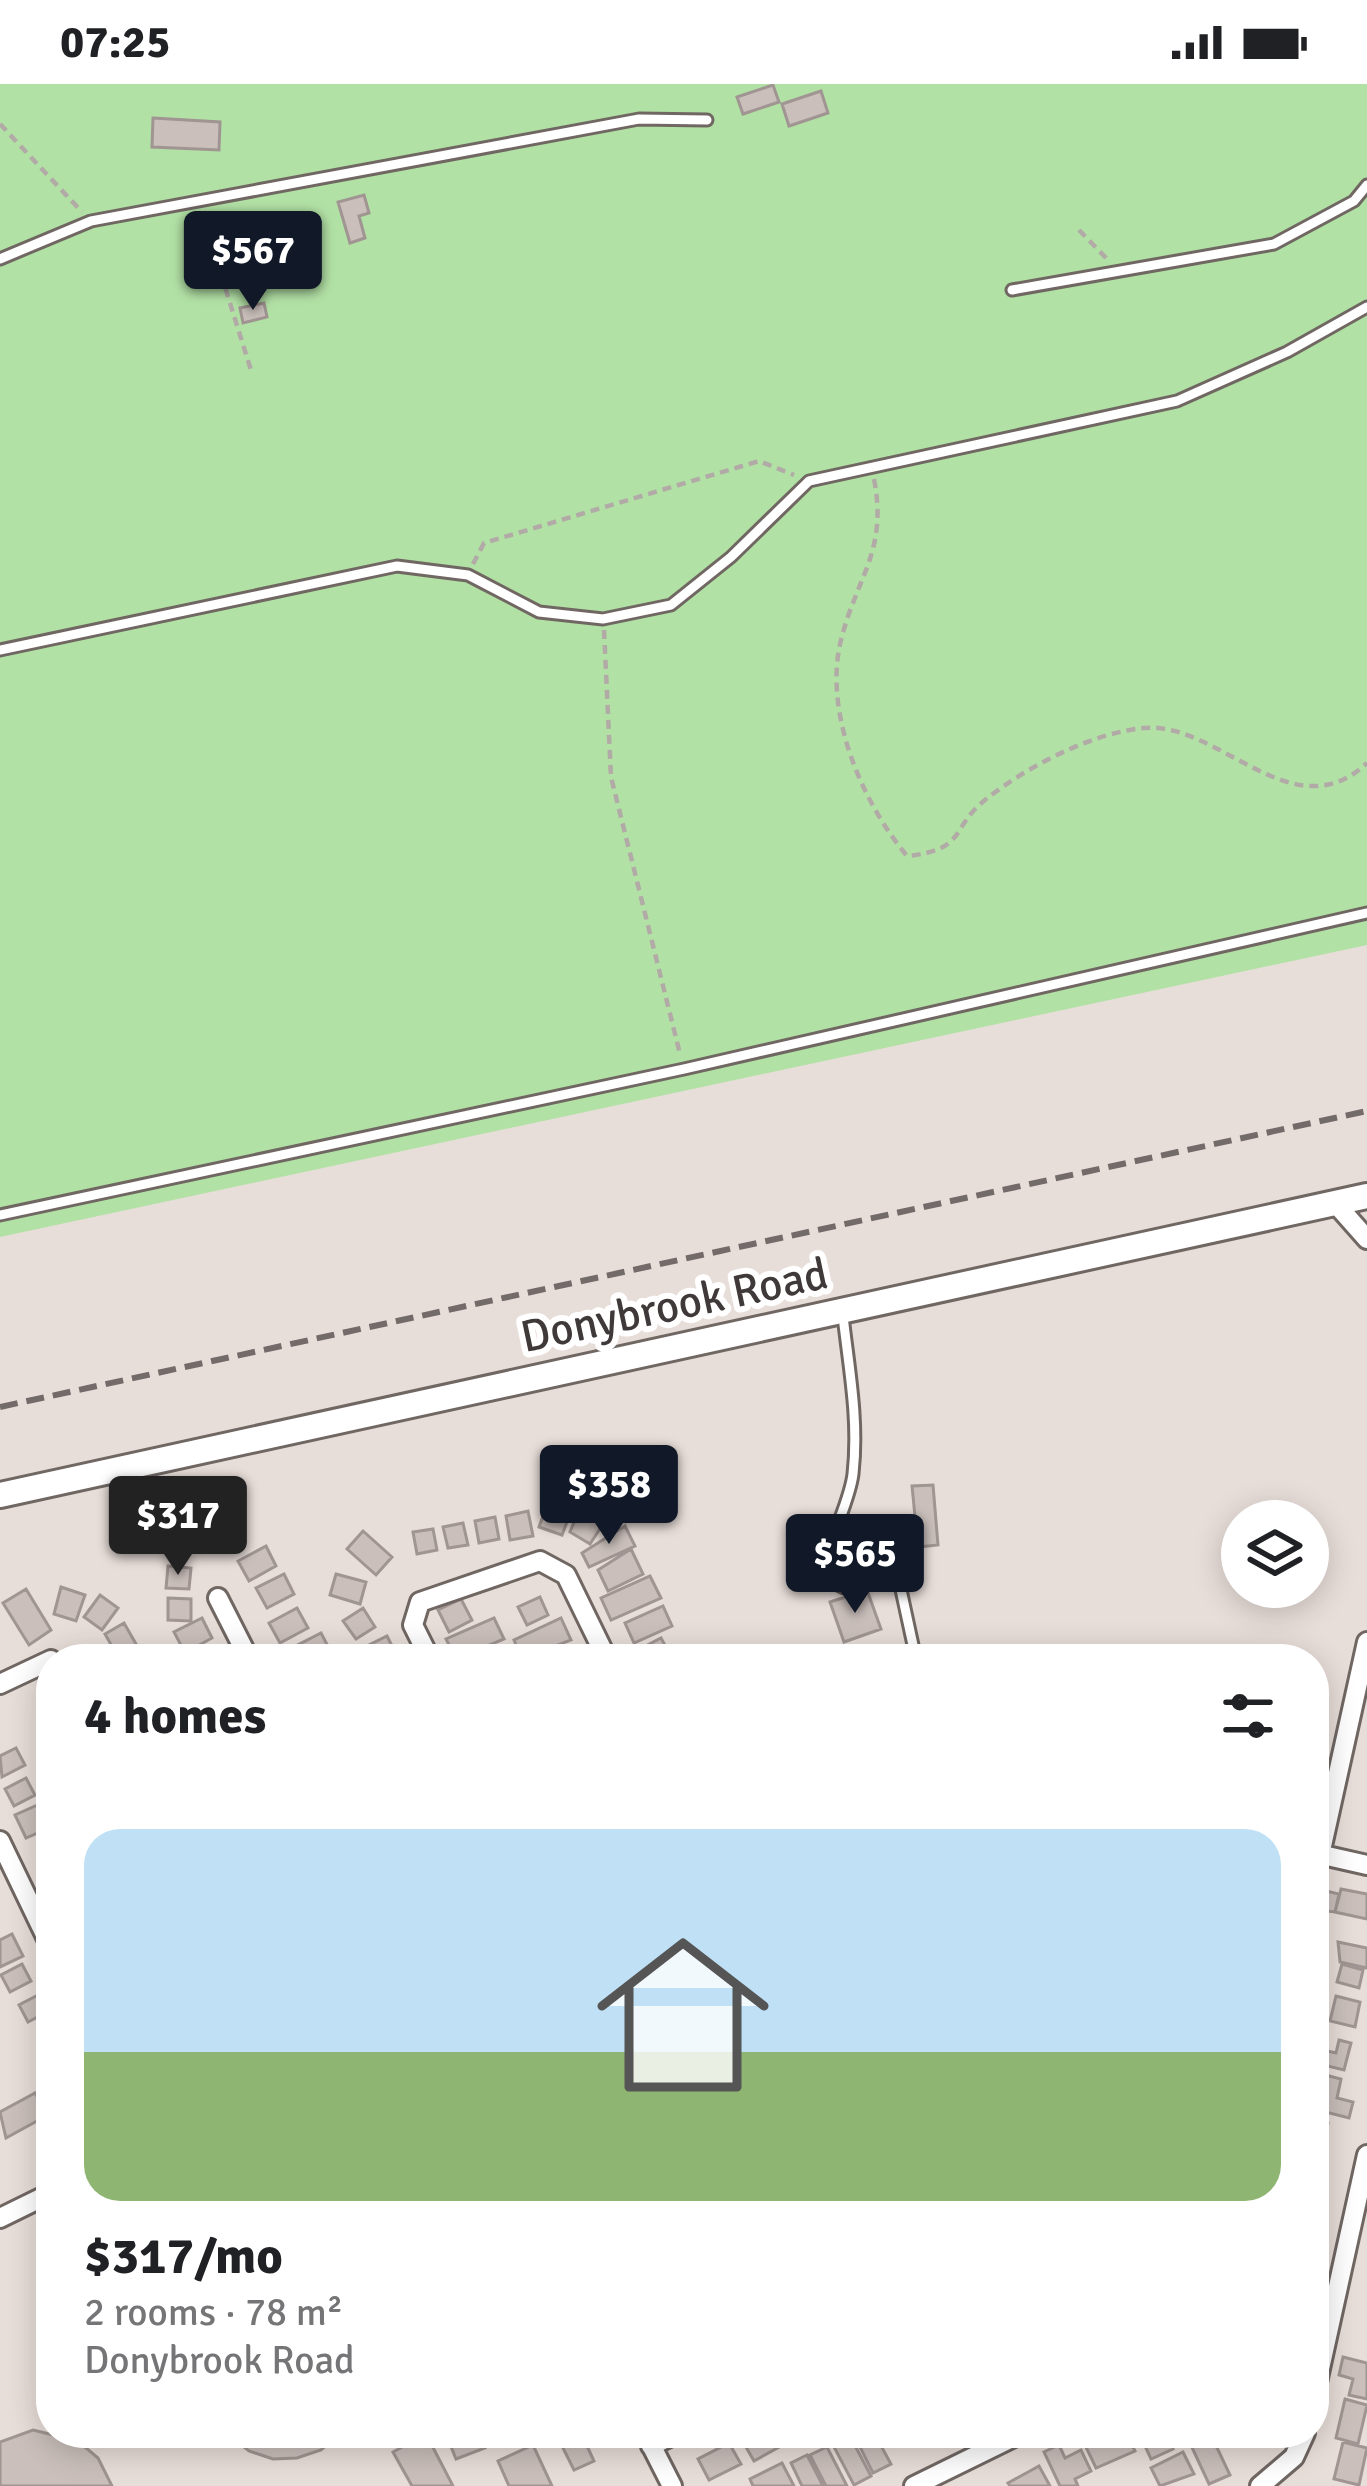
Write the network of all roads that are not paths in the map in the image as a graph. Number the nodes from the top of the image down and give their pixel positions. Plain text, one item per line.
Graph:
1 (707, 120) dead end
2 (1367, 185) edge
3 (0, 259) edge
4 (1012, 290) dead end
5 (1367, 307) edge
6 (0, 650) edge
7 (1367, 914) edge
8 (1367, 1196) edge
9 (1336, 1204) junction
10 (0, 1215) edge
11 (1367, 1239) edge
12 (843, 1310) junction
13 (0, 1495) edge
14 (218, 1598) dead end
15 (1367, 1642) edge
16 (241, 1644) edge
17 (422, 1644) edge
18 (600, 1644) edge
19 (913, 1644) edge
20 (36, 1668) edge
21 (0, 1684) edge
22 (1329, 1803) edge
23 (0, 1841) edge
24 (1329, 1857) edge
25 (1367, 1865) edge
26 (36, 1916) edge
27 (1367, 2155) edge
28 (36, 2200) edge
29 (0, 2218) edge
30 (1329, 2328) edge
31 (653, 2448) edge
32 (991, 2448) edge
33 (1298, 2448) edge
34 (672, 2486) edge
35 (914, 2486) edge
36 (1260, 2486) edge

1 - 3 lane
2 - 4 lane
5 - 6 lane
7 - 10 lane
8 - 9 street, Donybrook Road
9 - 11 street
9 - 12 street, Donybrook Road
12 - 13 street, Donybrook Road
12 - 19 lane
14 - 16 street
15 - 22 street
17 - 18 street
20 - 21 street
23 - 26 street
24 - 25 street
27 - 30 street
28 - 29 street
31 - 34 street
32 - 35 street
33 - 36 street

